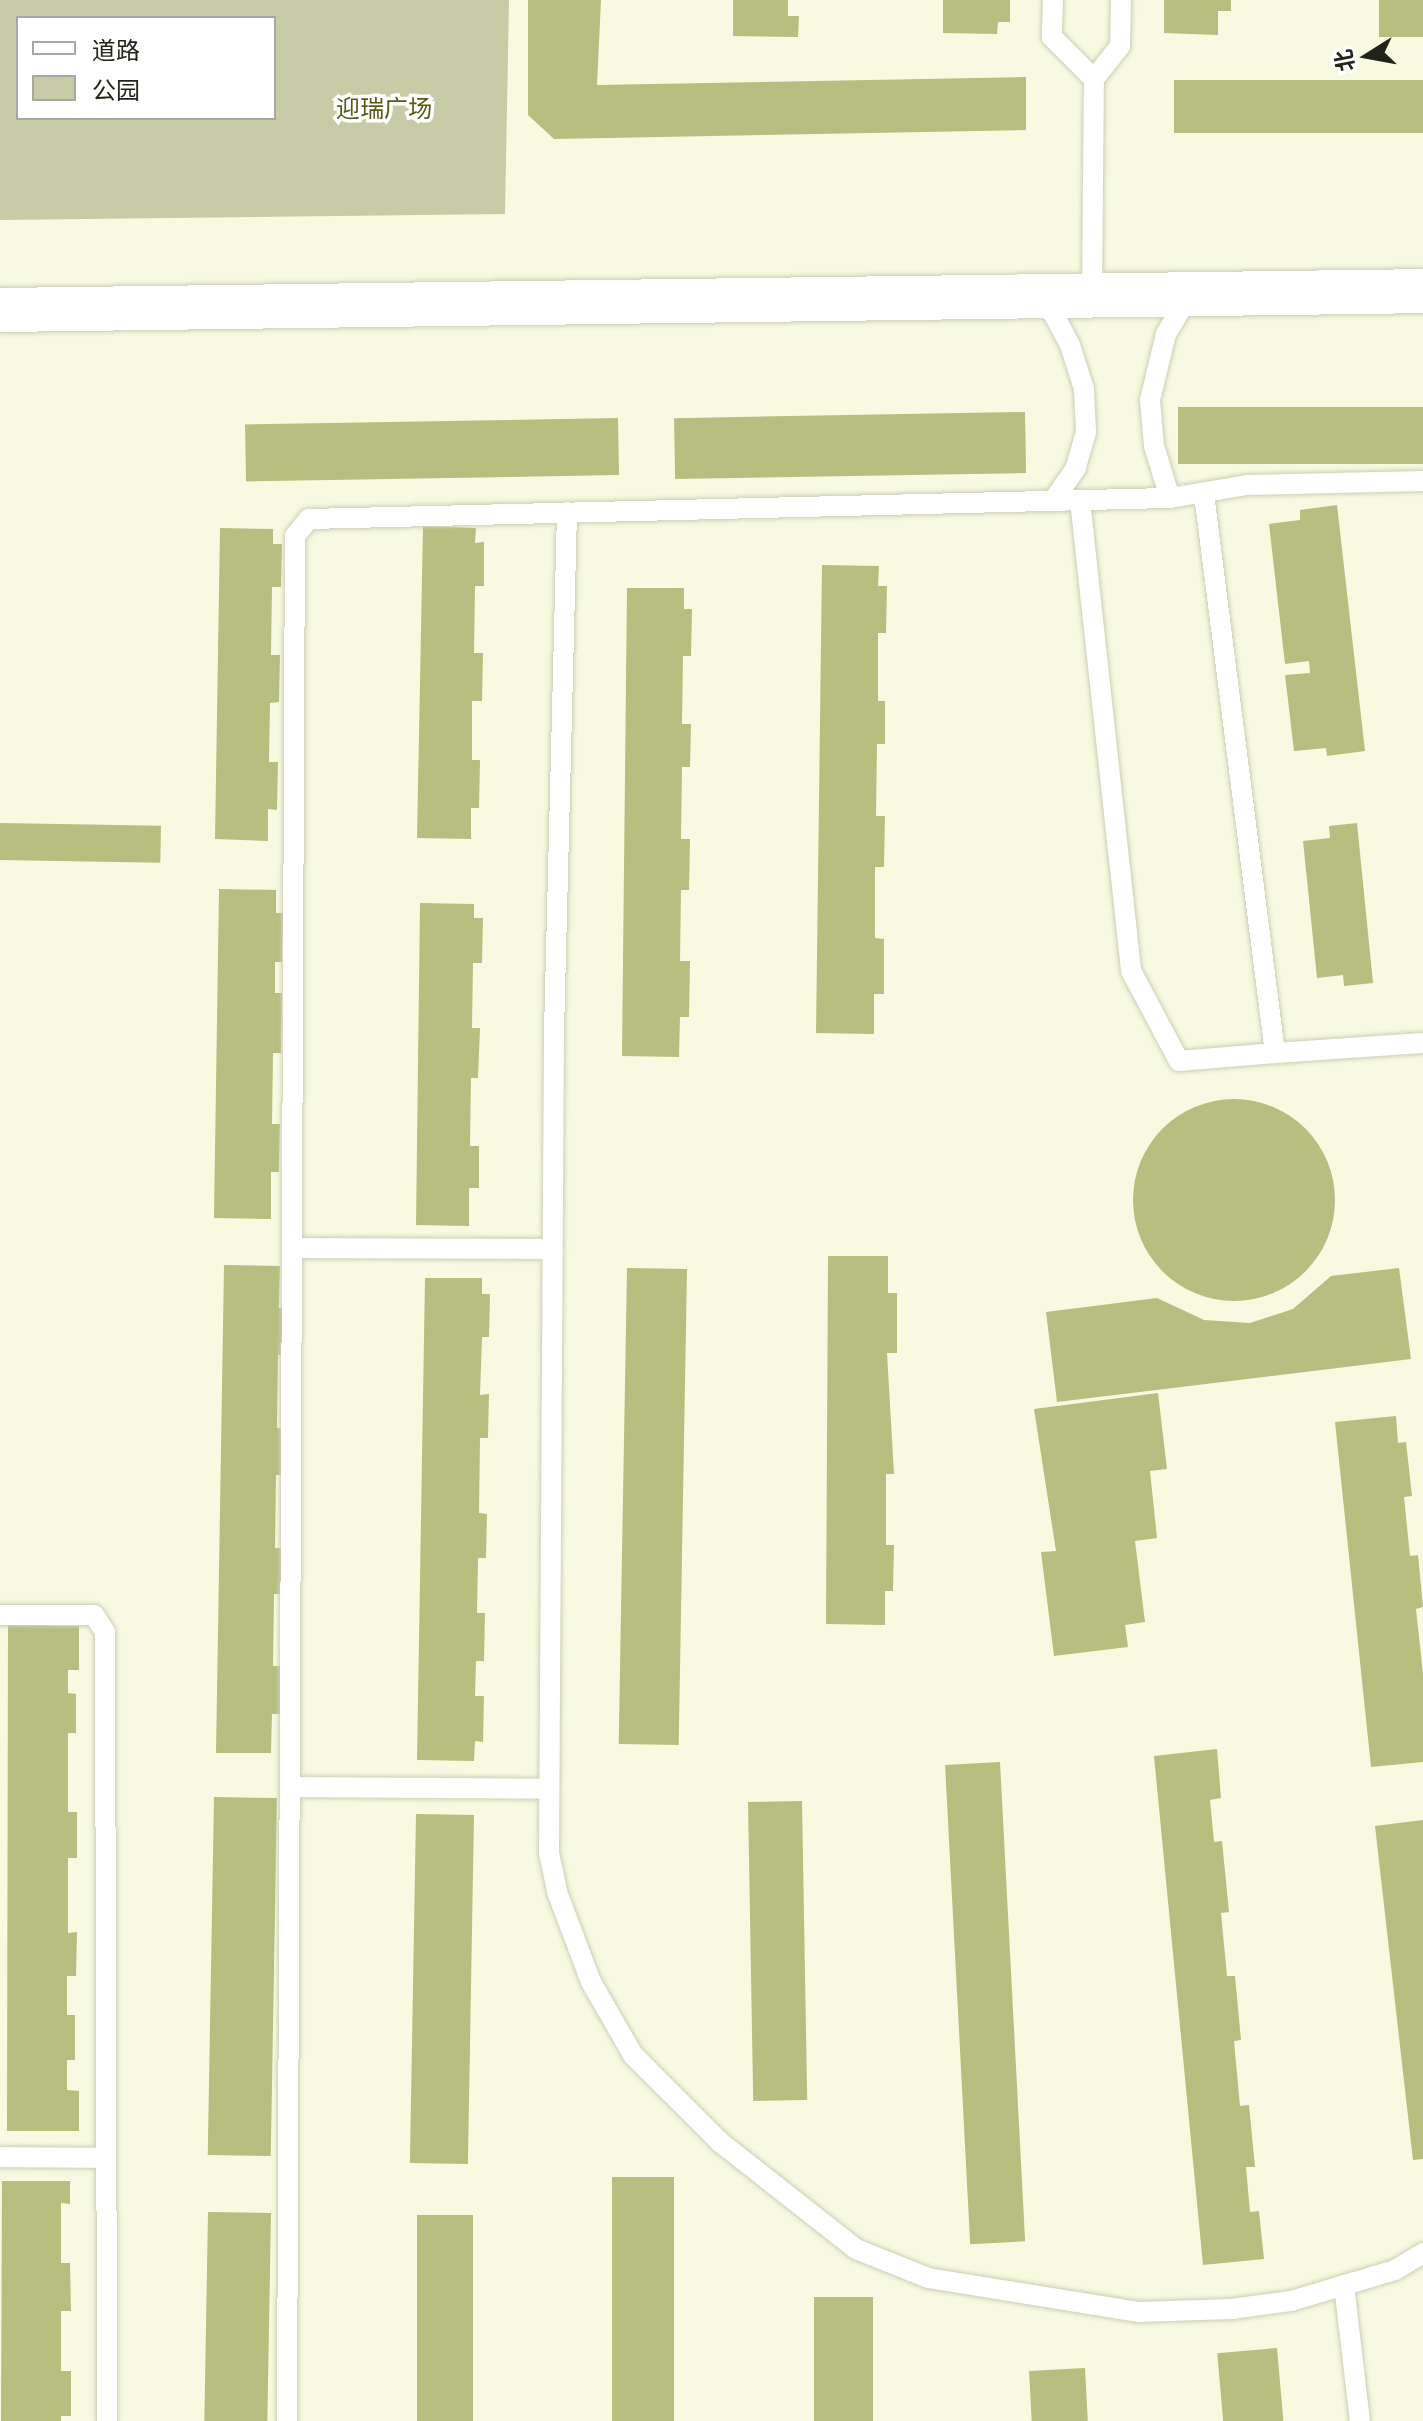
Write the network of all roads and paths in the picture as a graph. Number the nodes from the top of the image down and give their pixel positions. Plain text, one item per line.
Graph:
1 (1053, 0) edge
2 (1121, 0) edge
3 (1094, 79) junction
4 (1423, 291) edge
5 (1190, 294) junction
6 (1092, 295) junction
7 (1035, 296) junction
8 (0, 310) edge
9 (1423, 481) edge
10 (1204, 494) junction
11 (1170, 498) junction
12 (1054, 500) junction
13 (1080, 500) junction
14 (567, 512) junction
15 (1423, 1043) edge
16 (1275, 1053) junction
17 (292, 1248) junction
18 (552, 1249) junction
19 (0, 1615) edge
20 (290, 1787) junction
21 (548, 1789) junction
22 (0, 2157) edge
23 (106, 2158) junction
24 (1423, 2253) edge
25 (1344, 2285) junction
26 (107, 2421) edge
27 (287, 2421) edge
28 (1360, 2421) edge

1 - 3 lane
2 - 3 lane
3 - 6 lane
4 - 5 street
5 - 6 street
5 - 11 lane
6 - 7 street
7 - 8 street
7 - 12 lane
9 - 10 lane
10 - 11 lane
10 - 16 lane
11 - 13 lane
12 - 13 lane
12 - 14 lane
13 - 16 lane
14 - 17 lane
14 - 18 lane
15 - 16 lane
17 - 18 lane
17 - 20 lane
18 - 21 lane
19 - 23 lane
20 - 21 lane
20 - 27 lane
21 - 25 lane
22 - 23 lane
23 - 26 lane
24 - 25 lane
25 - 28 lane

